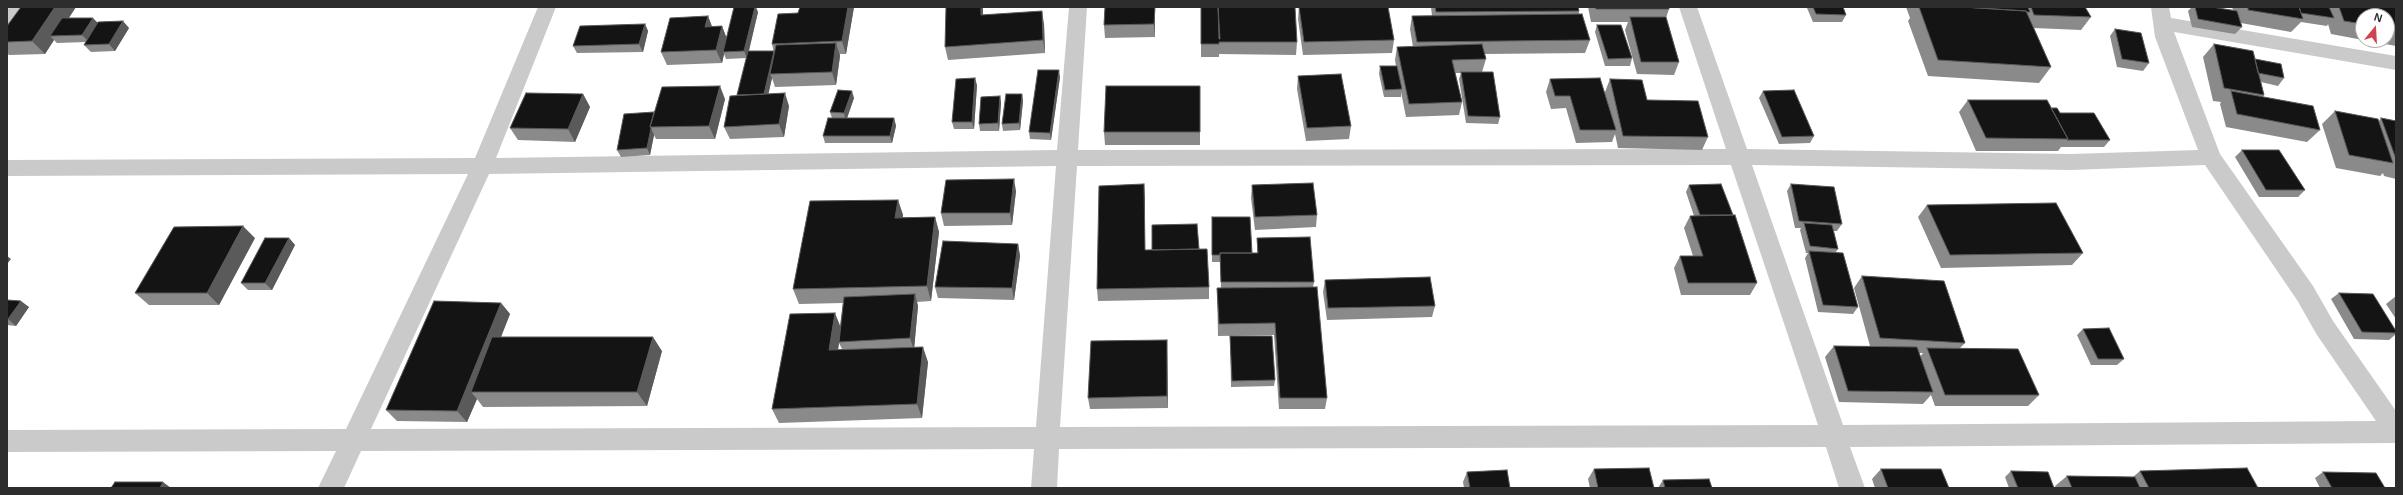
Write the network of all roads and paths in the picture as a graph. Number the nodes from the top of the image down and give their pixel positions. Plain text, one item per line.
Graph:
1 (20, 7) edge
2 (548, 7) edge
3 (1078, 7) edge
4 (1688, 7) edge
5 (2162, 15) edge
6 (7, 23) edge
7 (2396, 63) edge
8 (1739, 157) junction
9 (2211, 157) junction
10 (1067, 158) junction
11 (482, 166) junction
12 (7, 168) edge
13 (2396, 431) edge
14 (1835, 436) junction
15 (1048, 438) junction
16 (7, 441) edge
17 (351, 441) junction
18 (331, 488) edge
19 (1044, 488) edge
20 (1852, 488) edge

1 - 6 street
2 - 11 street
3 - 10 street
4 - 8 street
5 - 7 street
5 - 9 street
8 - 9 street
8 - 10 street
8 - 14 street
9 - 13 street
10 - 11 street
10 - 15 street
11 - 12 street
11 - 17 street
13 - 14 street
14 - 15 street
14 - 20 street
15 - 17 street
15 - 19 street
16 - 17 street
17 - 18 street

